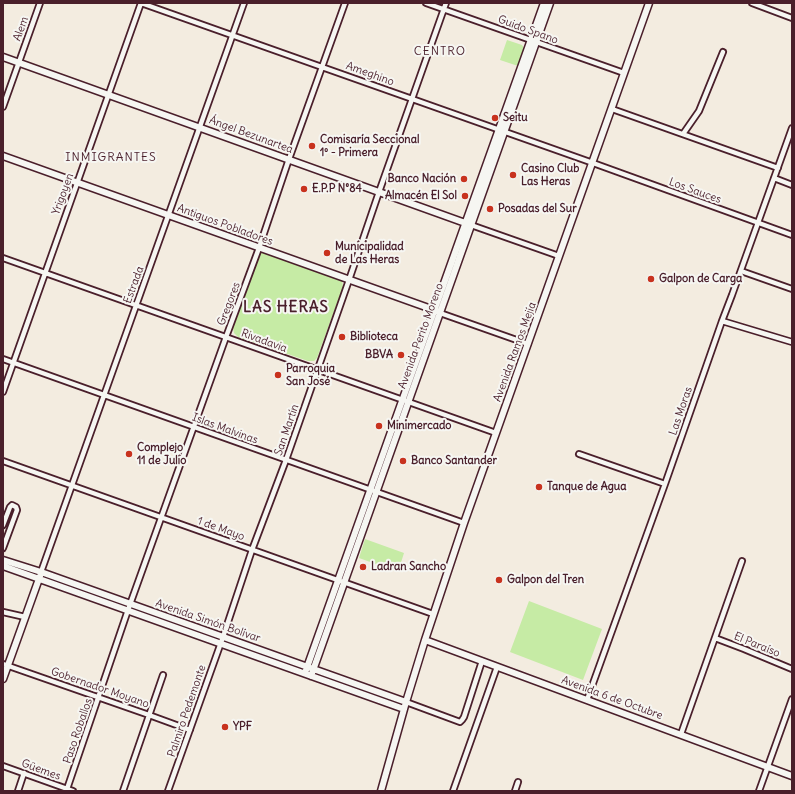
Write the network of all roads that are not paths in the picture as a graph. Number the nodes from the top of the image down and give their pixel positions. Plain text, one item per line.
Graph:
1 (40, 3) edge
2 (141, 3) edge
3 (244, 3) edge
4 (345, 3) edge
5 (426, 3) edge
6 (446, 3) edge
7 (544, 3) edge
8 (550, 3) edge
9 (649, 3) edge
10 (752, 3) edge
11 (444, 9) junction
12 (792, 18) edge
13 (232, 35) junction
14 (534, 41) junction
15 (723, 52) dead end
16 (3, 57) edge
17 (19, 62) junction
18 (322, 67) junction
19 (624, 73) junction
20 (108, 95) junction
21 (412, 99) junction
22 (3, 107) edge
23 (612, 109) junction
24 (199, 127) junction
25 (792, 130) edge
26 (502, 131) junction
27 (683, 134) junction
28 (3, 156) edge
29 (289, 160) junction
30 (593, 163) junction
31 (778, 168) junction
32 (774, 178) junction
33 (77, 183) junction
34 (792, 185) edge
35 (379, 192) junction
36 (168, 216) junction
37 (758, 223) junction
38 (469, 224) junction
39 (792, 235) edge
40 (259, 248) junction
41 (559, 256) junction
42 (3, 258) edge
43 (741, 271) junction
44 (45, 273) junction
45 (349, 280) junction
46 (792, 289) edge
47 (136, 305) junction
48 (437, 312) junction
49 (722, 321) junction
50 (226, 337) junction
51 (792, 342) edge
52 (528, 344) junction
53 (3, 359) edge
54 (13, 363) junction
55 (317, 370) junction
56 (3, 392) edge
57 (104, 395) junction
58 (406, 401) junction
59 (194, 427) junction
60 (496, 433) junction
61 (579, 454) dead end
62 (286, 460) junction
63 (3, 461) edge
64 (665, 484) junction
65 (72, 486) junction
66 (373, 491) junction
67 (161, 518) junction
68 (464, 523) junction
69 (3, 526) edge
70 (8, 534) junction
71 (3, 548) edge
72 (252, 550) junction
73 (3, 560) edge
74 (742, 561) dead end
75 (3, 566) edge
76 (40, 575) junction
77 (341, 581) junction
78 (129, 607) junction
79 (3, 612) edge
80 (433, 614) junction
81 (25, 617) junction
82 (715, 638) junction
83 (222, 640) junction
84 (425, 640) junction
85 (482, 661) junction
86 (5, 665) edge
87 (497, 667) junction
88 (792, 669) edge
89 (309, 671) junction
90 (163, 674) dead end
91 (3, 679) edge
92 (99, 698) junction
93 (792, 699) edge
94 (587, 700) junction
95 (405, 706) junction
96 (149, 715) junction
97 (190, 730) junction
98 (681, 734) junction
99 (3, 766) edge
100 (767, 767) junction
101 (24, 773) junction
102 (792, 776) edge
103 (518, 782) dead end
104 (67, 789) junction
105 (18, 791) edge
106 (73, 791) edge
107 (123, 791) edge
108 (168, 791) edge
109 (381, 791) edge
110 (452, 791) edge
111 (515, 791) edge
112 (759, 791) edge

1 - 17 street, Alem
2 - 13 street, Ameghino
2 - 20 street, Yrigoyen
3 - 13 street, Estrada
4 - 18 street, Gregores
5 - 11 street, Guido Spano
6 - 11 street, San Martín
7 - 14 street, Avenida Perito Moreno
8 - 14 street, Avenida Perito Moreno
9 - 19 street, Avenida Ramos Mejía
10 - 12 street
11 - 14 street, Guido Spano
11 - 21 street, San Martín
13 - 18 street, Ameghino
13 - 24 street, Estrada
14 - 19 street, Guido Spano
14 - 26 street, Avenida Perito Moreno
15 - 27 street
16 - 17 street, Ángel Bezunartea
17 - 20 street, Ángel Bezunartea
17 - 22 street, Alem
18 - 21 street, Ameghino
18 - 29 street, Gregores
19 - 23 street, Avenida Ramos Mejía
20 - 24 street, Ángel Bezunartea
20 - 33 street, Yrigoyen
21 - 26 street, Ameghino
21 - 35 street, San Martín
23 - 27 street
23 - 30 street, Avenida Ramos Mejía
24 - 29 street, Ángel Bezunartea
24 - 36 street, Estrada
25 - 31 street, Las Moras
26 - 30 street, Ameghino
26 - 38 street, Avenida Perito Moreno
27 - 31 street
28 - 33 street, Antiguos Pobladores
29 - 35 street, Ángel Bezunartea
29 - 40 street, Gregores
30 - 37 street, Los Sauces
30 - 41 street, Avenida Ramos Mejía
31 - 32 street, Las Moras
32 - 34 street
32 - 37 street, Las Moras
33 - 36 street, Antiguos Pobladores
33 - 44 street, Yrigoyen
35 - 38 street, Ángel Bezunartea
35 - 45 street, San Martín
36 - 40 street, Antiguos Pobladores
36 - 47 street, Estrada
37 - 39 street, Los Sauces
37 - 43 street, Las Moras
38 - 41 street, Ángel Bezunartea
38 - 48 street, Avenida Perito Moreno
40 - 45 street, Antiguos Pobladores
40 - 50 street, Gregores
41 - 52 street, Avenida Ramos Mejía
42 - 44 street, Rivadavia
43 - 46 street
43 - 49 street, Las Moras
44 - 47 street, Rivadavia
44 - 54 street, Yrigoyen
45 - 48 street, Antiguos Pobladores
45 - 55 street, San Martín
47 - 50 street, Rivadavia
47 - 57 street, Estrada
48 - 52 street
48 - 58 street, Avenida Perito Moreno
49 - 51 street
49 - 64 street, Las Moras
50 - 55 street, Rivadavia
50 - 59 street, Gregores
52 - 60 street, Avenida Ramos Mejía
53 - 54 street, Islas Malvinas
54 - 56 street, Yrigoyen
54 - 57 street, Islas Malvinas
55 - 58 street, Rivadavia
55 - 62 street, San Martín
57 - 59 street, Islas Malvinas
57 - 65 street, Estrada
58 - 60 street, Rivadavia
58 - 66 street, Avenida Perito Moreno
59 - 62 street, Islas Malvinas
59 - 67 street, Gregores
60 - 68 street, Avenida Ramos Mejía
61 - 64 street
62 - 66 street, Islas Malvinas
62 - 72 street, San Martín
63 - 65 street, 1 de Mayo
64 - 94 street, Las Moras
65 - 67 street, 1 de Mayo
65 - 76 street, Estrada
66 - 68 street, Islas Malvinas
66 - 77 street, Avenida Perito Moreno
67 - 72 street, 1 de Mayo
67 - 78 street, Gregores
68 - 80 street, Avenida Ramos Mejía
69 - 70 street
69 - 70 street
70 - 71 street
72 - 77 street, 1 de Mayo
72 - 83 street, San Martín
73 - 76 street, Avenida Simón Bolívar
74 - 82 street
75 - 76 street, Avenida Simón Bolívar
76 - 78 street, Avenida Simón Bolívar
76 - 81 street
77 - 80 street, 1 de Mayo
77 - 89 street, Avenida Perito Moreno
78 - 83 street, Avenida Simón Bolívar
78 - 92 street, Paso Roballos
79 - 81 street
80 - 84 street, Avenida Ramos Mejía
81 - 86 street
82 - 88 street, El Paraíso
82 - 98 street
83 - 89 street, Avenida Simón Bolívar
83 - 97 street, Palmiro Pedemonte
84 - 85 street, Avenida 6 de Octubre
84 - 95 street, Avenida Ramos Mejía
85 - 87 street, Avenida 6 de Octubre
85 - 95 street
86 - 91 street
86 - 92 street, Gobernador Moyano
87 - 94 street, Avenida 6 de Octubre
87 - 110 street
89 - 95 street, Avenida Simón Bolívar
90 - 96 street
92 - 96 street, Gobernador Moyano
92 - 104 street, Paso Roballos
93 - 100 street
94 - 98 street, Avenida 6 de Octubre
95 - 109 street, Avenida Ramos Mejía
96 - 97 street, Gobernador Moyano
96 - 107 street
97 - 108 street, Palmiro Pedemonte
98 - 100 street, Avenida 6 de Octubre
99 - 101 street, Güemes
100 - 102 street, Avenida 6 de Octubre
100 - 112 street
101 - 104 street, Güemes
101 - 105 street
103 - 111 street
104 - 106 street, Güemes

